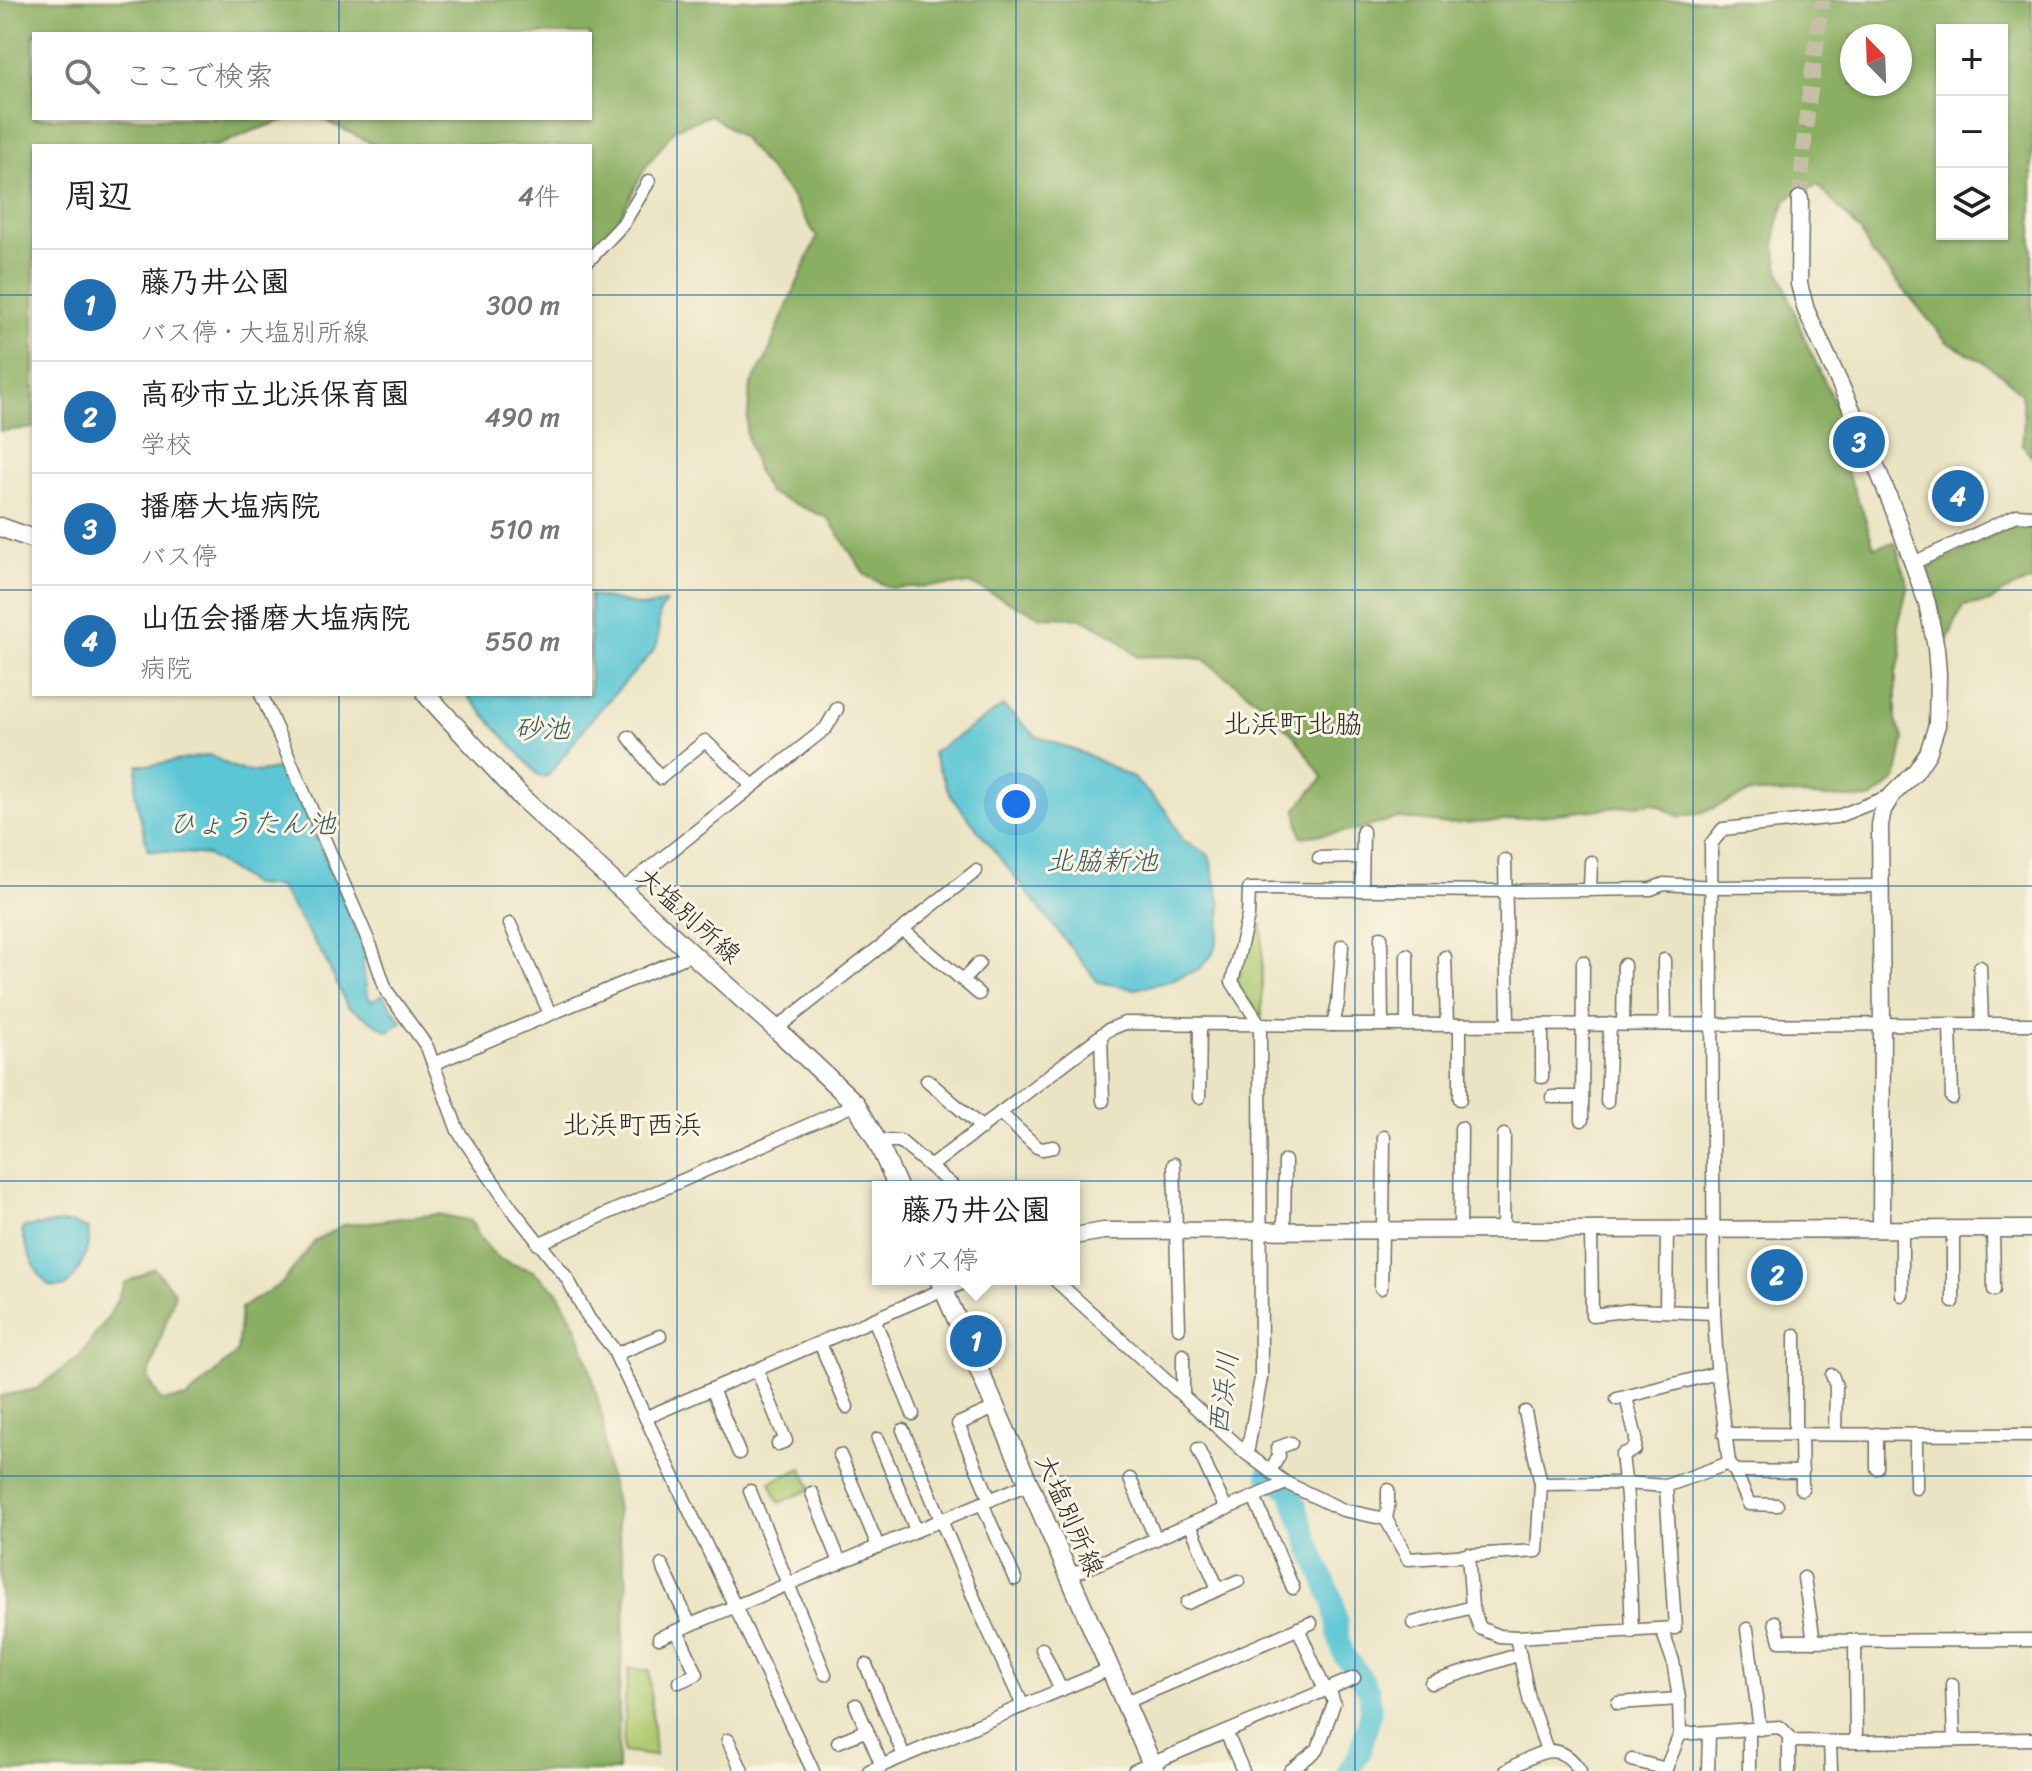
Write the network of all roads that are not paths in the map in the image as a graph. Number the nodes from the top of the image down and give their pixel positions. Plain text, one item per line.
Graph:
1 (649, 181) dead end
2 (1800, 199) tunnel mouth
3 (592, 257) edge
4 (2032, 516) edge
5 (0, 527) edge
6 (32, 538) edge
7 (1913, 563) junction
8 (262, 696) edge
9 (428, 696) edge
10 (837, 709) dead end
11 (629, 737) dead end
12 (753, 786) junction
13 (1892, 795) junction
14 (1363, 831) dead end
15 (1362, 857) junction
16 (1319, 858) dead end
17 (1505, 860) dead end
18 (1591, 862) dead end
19 (976, 871) dead end
20 (1880, 886) junction
21 (1713, 887) junction
22 (622, 890) junction
23 (1362, 890) junction
24 (1590, 890) junction
25 (1506, 891) junction
26 (510, 924) dead end
27 (902, 929) junction
28 (1381, 937) dead end
29 (1342, 946) dead end
30 (692, 954) junction
31 (1407, 955) dead end
32 (1445, 957) dead end
33 (1664, 960) dead end
34 (1583, 962) dead end
35 (979, 963) dead end
36 (1624, 965) dead end
37 (1980, 967) dead end
38 (958, 982) junction
39 (979, 994) dead end
40 (550, 1014) junction
41 (1200, 1024) junction
42 (1583, 1024) junction
43 (1617, 1024) junction
44 (1665, 1024) junction
45 (1713, 1024) junction
46 (1950, 1024) junction
47 (1982, 1024) junction
48 (2032, 1024) edge
49 (1260, 1025) junction
50 (1333, 1025) junction
51 (1382, 1025) junction
52 (1407, 1025) junction
53 (1453, 1025) junction
54 (1508, 1025) junction
55 (1542, 1025) junction
56 (1882, 1025) junction
57 (776, 1029) junction
58 (1101, 1035) junction
59 (433, 1064) junction
60 (1542, 1077) dead end
61 (927, 1080) dead end
62 (1199, 1097) dead end
63 (1552, 1097) dead end
64 (1582, 1097) junction
65 (1952, 1098) dead end
66 (1460, 1099) dead end
67 (1103, 1101) dead end
68 (1607, 1102) dead end
69 (856, 1104) junction
70 (1000, 1113) junction
71 (1582, 1120) dead end
72 (982, 1128) junction
73 (1461, 1128) dead end
74 (1504, 1135) dead end
75 (1384, 1137) dead end
76 (877, 1141) junction
77 (1053, 1147) dead end
78 (1285, 1161) dead end
79 (1174, 1164) dead end
80 (931, 1166) junction
81 (895, 1181) edge
82 (947, 1181) edge
83 (1881, 1229) junction
84 (1902, 1229) junction
85 (1953, 1229) junction
86 (1993, 1229) junction
87 (2032, 1229) edge
88 (1460, 1230) junction
89 (1503, 1230) junction
90 (1591, 1230) junction
91 (1667, 1230) junction
92 (1714, 1230) junction
93 (1175, 1231) junction
94 (1284, 1231) junction
95 (1383, 1231) junction
96 (1262, 1232) junction
97 (1080, 1235) edge
98 (538, 1244) junction
99 (1990, 1282) dead end
100 (939, 1285) edge
101 (941, 1285) edge
102 (1061, 1285) edge
103 (1381, 1288) dead end
104 (1902, 1295) dead end
105 (1953, 1302) dead end
106 (1666, 1311) junction
107 (1714, 1313) junction
108 (874, 1319) junction
109 (1179, 1328) dead end
110 (1795, 1335) dead end
111 (660, 1336) dead end
112 (820, 1343) junction
113 (616, 1354) junction
114 (1183, 1355) dead end
115 (757, 1370) junction
116 (1717, 1373) junction
117 (1832, 1375) dead end
118 (712, 1389) junction
119 (1183, 1396) junction
120 (847, 1407) dead end
121 (995, 1408) junction
122 (1525, 1412) dead end
123 (913, 1414) dead end
124 (647, 1417) junction
125 (903, 1430) dead end
126 (1724, 1434) junction
127 (1798, 1434) junction
128 (1835, 1434) junction
129 (1877, 1434) junction
130 (1916, 1434) junction
131 (2032, 1435) edge
132 (878, 1439) dead end
133 (1291, 1443) dead end
134 (778, 1444) dead end
135 (1198, 1449) dead end
136 (739, 1453) dead end
137 (1247, 1454) junction
138 (840, 1455) dead end
139 (1732, 1467) junction
140 (1877, 1468) dead end
141 (1270, 1471) junction
142 (1802, 1472) junction
143 (1130, 1479) dead end
144 (1286, 1483) junction
145 (1625, 1483) junction
146 (1028, 1484) junction
147 (1541, 1484) junction
148 (1666, 1486) junction
149 (1916, 1488) dead end
150 (1802, 1489) dead end
151 (1388, 1490) dead end
152 (750, 1491) dead end
153 (812, 1493) dead end
154 (1254, 1497) junction
155 (986, 1501) junction
156 (1777, 1505) dead end
157 (1226, 1509) junction
158 (942, 1519) junction
159 (1386, 1519) junction
160 (1190, 1524) junction
161 (916, 1530) junction
162 (1156, 1539) junction
163 (878, 1546) junction
164 (1468, 1554) junction
165 (840, 1562) junction
166 (662, 1565) dead end
167 (1069, 1576) junction
168 (1804, 1578) dead end
169 (1015, 1579) dead end
170 (1238, 1581) dead end
171 (788, 1584) junction
172 (1293, 1588) dead end
173 (1218, 1589) junction
174 (1187, 1603) dead end
175 (736, 1606) junction
176 (1472, 1607) junction
177 (1775, 1622) dead end
178 (1311, 1623) dead end
179 (1413, 1623) dead end
180 (690, 1625) junction
181 (1298, 1628) junction
182 (1747, 1629) dead end
183 (1662, 1630) junction
184 (677, 1631) junction
185 (1632, 1632) junction
186 (1516, 1637) junction
187 (659, 1638) dead end
188 (2032, 1640) edge
189 (1814, 1641) junction
190 (1855, 1641) junction
191 (1042, 1649) dead end
192 (1520, 1654) junction
193 (866, 1665) dead end
194 (1110, 1669) junction
195 (825, 1674) dead end
196 (1354, 1678) dead end
197 (679, 1682) dead end
198 (1431, 1683) dead end
199 (1952, 1684) dead end
200 (1327, 1689) junction
201 (1061, 1690) junction
202 (1679, 1699) junction
203 (1124, 1703) junction
204 (1618, 1703) dead end
205 (856, 1705) dead end
206 (1023, 1706) junction
207 (867, 1730) junction
208 (1755, 1730) junction
209 (1226, 1732) junction
210 (1709, 1733) junction
211 (1680, 1734) junction
212 (1789, 1736) junction
213 (2032, 1739) edge
214 (728, 1740) dead end
215 (1954, 1740) junction
216 (838, 1742) dead end
217 (1830, 1742) junction
218 (1856, 1742) junction
219 (1547, 1750) junction
220 (904, 1756) junction
221 (1632, 1760) dead end
222 (876, 1768) edge
223 (1154, 1768) edge
224 (1666, 1770) edge
225 (742, 1771) edge
226 (813, 1771) edge
227 (1134, 1771) edge
228 (1243, 1771) edge
229 (1290, 1771) edge
230 (1506, 1771) edge
231 (1580, 1771) edge
232 (1708, 1771) edge
233 (1749, 1771) edge
234 (1789, 1771) edge
235 (1831, 1771) edge

1 - 3 street
2 - 7 street
4 - 7 street
5 - 6 main road
7 - 13 street
8 - 59 street
9 - 22 main road, 大塩別所線
10 - 12 street
11 - 12 street
12 - 22 street
13 - 20 street
13 - 21 street
14 - 15 street
15 - 16 street
15 - 23 street
17 - 25 street
18 - 24 street
19 - 27 street
20 - 21 street
20 - 56 street
21 - 24 street
21 - 45 street
22 - 30 main road, 大塩別所線
23 - 25 street
23 - 49 street
24 - 25 street
25 - 54 street
26 - 40 street
27 - 38 street
27 - 57 street
28 - 51 street
29 - 50 street
30 - 40 street
30 - 57 main road, 大塩別所線
31 - 52 street
32 - 53 street
33 - 44 street
34 - 42 street
35 - 38 street
36 - 43 street
37 - 47 street
38 - 39 street
40 - 59 street
41 - 49 street
41 - 58 street
41 - 62 street
42 - 43 street
42 - 55 street
42 - 64 street
43 - 44 street
43 - 68 street
44 - 45 street
45 - 56 street
45 - 92 street
46 - 47 street
46 - 56 street
46 - 65 street
47 - 48 street
49 - 50 street
49 - 96 street
50 - 51 street
51 - 52 street
52 - 53 street
53 - 54 street
53 - 66 street
54 - 55 street
55 - 60 street
56 - 83 street
57 - 69 main road, 大塩別所線
58 - 67 street
58 - 70 street
59 - 98 street
61 - 72 street
63 - 64 street
64 - 71 street
69 - 76 main road, 大塩別所線
69 - 98 street
70 - 72 street
70 - 77 street
72 - 80 street
73 - 88 street
74 - 89 street
75 - 95 street
76 - 80 street
76 - 81 main road, 大塩別所線
78 - 94 street
79 - 93 street
80 - 82 street
83 - 84 street
83 - 92 street
84 - 85 street
84 - 104 street
85 - 86 street
85 - 105 street
86 - 87 street
86 - 99 street
88 - 89 street
88 - 95 street
89 - 90 street
90 - 91 street
90 - 106 street
91 - 92 street
91 - 106 street
92 - 107 street
93 - 96 street
93 - 97 street
93 - 109 street
94 - 95 street
94 - 96 street
95 - 103 street
96 - 137 street
98 - 113 street
100 - 108 street
101 - 121 main road, 大塩別所線
102 - 119 street
106 - 107 street
107 - 116 street
108 - 112 street
108 - 123 street
110 - 127 street
111 - 113 street
112 - 115 street
112 - 120 street
113 - 124 street
114 - 119 street
115 - 118 street
115 - 134 street
116 - 126 street
116 - 145 street
117 - 128 street
118 - 124 street
118 - 136 street
119 - 137 street
121 - 146 main road, 大塩別所線
121 - 155 street
122 - 147 street
124 - 175 street
125 - 158 street
126 - 127 street
126 - 139 street
127 - 128 street
127 - 142 street
128 - 129 street
129 - 130 street
129 - 140 street
130 - 131 street
130 - 149 street
132 - 161 street
133 - 141 street
135 - 157 street
137 - 141 street
138 - 163 street
139 - 142 street
139 - 148 street
139 - 156 street
141 - 144 street
142 - 150 street
143 - 162 street
144 - 154 street
144 - 159 street
145 - 147 street
145 - 148 street
145 - 185 street
146 - 155 street
146 - 167 main road, 大塩別所線
147 - 164 street
148 - 183 street
151 - 159 street
152 - 171 street
153 - 165 street
154 - 157 street
154 - 172 street
155 - 158 street
155 - 169 street
157 - 160 street
158 - 161 street
158 - 206 street
159 - 164 street
160 - 162 street
160 - 173 street
161 - 163 street
162 - 167 street
163 - 165 street
164 - 176 street
165 - 171 street
166 - 180 street
167 - 194 main road, 大塩別所線
168 - 189 street
170 - 173 street
171 - 175 street
171 - 195 street
173 - 174 street
175 - 180 street
175 - 226 street
176 - 179 street
176 - 186 street
177 - 189 street
178 - 181 street
180 - 184 street
181 - 200 street
181 - 203 street
182 - 208 street
183 - 185 street
183 - 202 street
184 - 187 street
184 - 197 street
185 - 186 street
186 - 192 street
188 - 190 street
189 - 190 street
190 - 218 street
191 - 201 street
192 - 198 street
192 - 219 street
193 - 220 street
194 - 201 street
194 - 203 main road, 大塩別所線
196 - 200 street
199 - 215 street
200 - 209 street
200 - 229 street
201 - 206 street
202 - 204 street
202 - 211 street
203 - 223 main road, 大塩別所線
205 - 207 street
206 - 220 street
207 - 216 street
207 - 222 street
208 - 210 street
208 - 212 street
208 - 233 street
209 - 223 street
209 - 228 street
210 - 211 street
210 - 232 street
211 - 224 street
212 - 217 street
212 - 234 street
213 - 215 street
214 - 225 street
215 - 218 street
217 - 218 street
217 - 235 street
219 - 230 street
219 - 231 street
220 - 222 street
221 - 224 street
223 - 227 street

